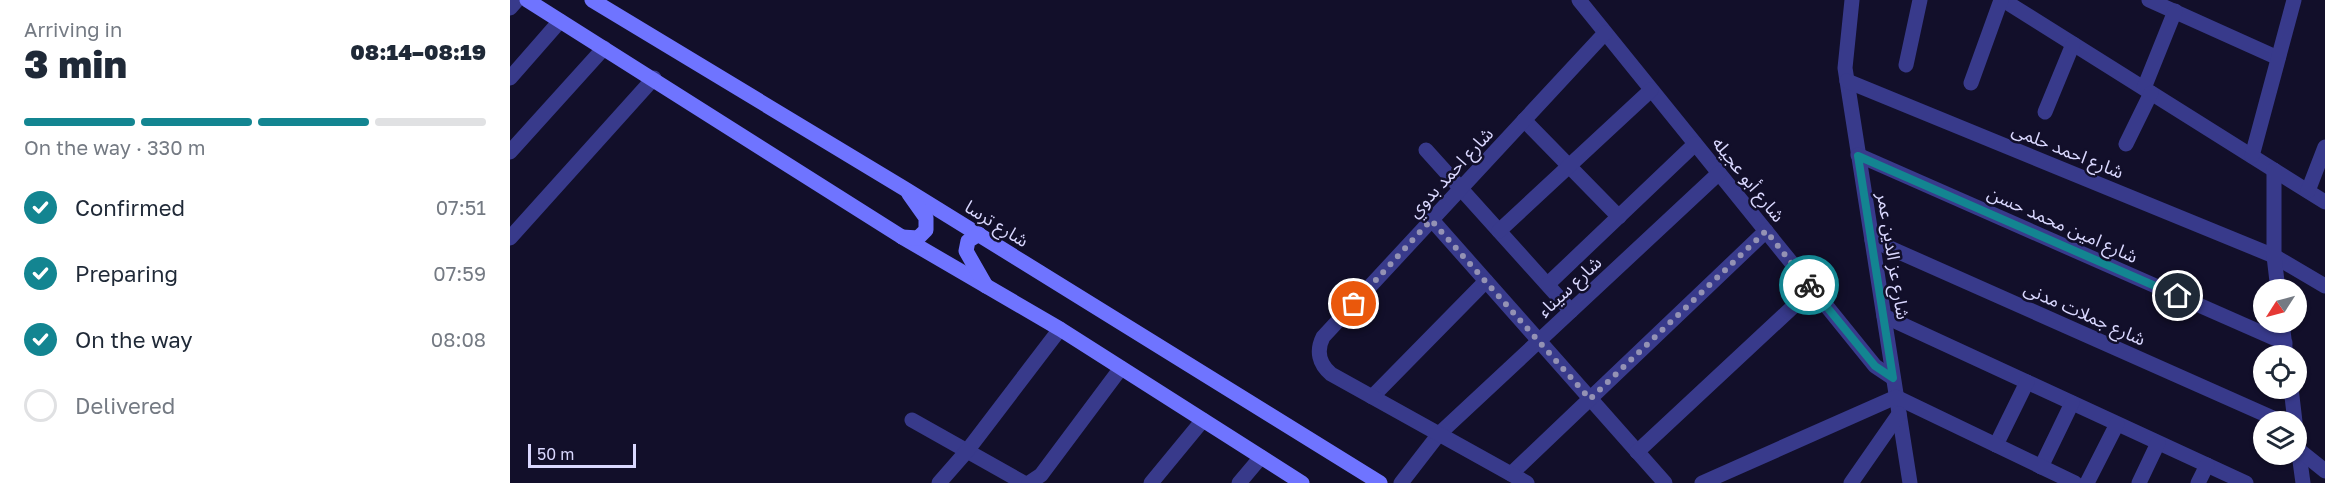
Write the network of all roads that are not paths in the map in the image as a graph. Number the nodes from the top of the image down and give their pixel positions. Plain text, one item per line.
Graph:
1 (517, 0) edge
2 (527, 0) edge
3 (591, 0) edge
4 (1579, 0) edge
5 (1852, 0) edge
6 (1920, 0) edge
7 (2150, 0) edge
8 (2294, 0) edge
9 (2006, 1) edge
10 (510, 8) edge
11 (2175, 11) junction
12 (560, 21) junction
13 (1605, 33) junction
14 (2073, 44) junction
15 (604, 48) junction
16 (2278, 58) junction
17 (1906, 65) dead end
18 (510, 78) edge
19 (654, 78) junction
20 (1847, 81) junction
21 (1971, 83) dead end
22 (1651, 90) junction
23 (2147, 91) junction
24 (2046, 112) dead end
25 (1524, 120) junction
26 (1695, 144) junction
27 (2126, 144) dead end
28 (2325, 147) edge
29 (1426, 150) dead end
30 (510, 152) edge
31 (1858, 156) junction
32 (2252, 156) junction
33 (1569, 166) junction
34 (2274, 170) junction
35 (1719, 173) junction
36 (1461, 188) junction
37 (905, 189) junction
38 (2308, 191) junction
39 (2325, 202) edge
40 (1619, 217) junction
41 (1431, 220) junction
42 (1499, 231) junction
43 (1766, 231) junction
44 (979, 234) junction
45 (902, 237) junction
46 (510, 238) edge
47 (1872, 240) junction
48 (2274, 256) junction
49 (2277, 279) edge
50 (1486, 281) junction
51 (1548, 285) junction
52 (2325, 286) edge
53 (986, 287) junction
54 (1812, 289) junction
55 (1571, 311) junction
56 (1884, 316) junction
57 (1060, 329) junction
58 (1539, 341) junction
59 (2276, 345) edge
60 (1121, 368) junction
61 (1893, 378) junction
62 (2027, 382) junction
63 (1372, 397) junction
64 (1896, 397) junction
65 (1590, 399) junction
66 (2072, 403) junction
67 (2257, 411) edge
68 (1899, 414) junction
69 (912, 420) dead end
70 (1203, 420) junction
71 (2117, 424) junction
72 (1439, 434) junction
73 (2158, 442) junction
74 (1996, 445) junction
75 (967, 451) junction
76 (1637, 452) junction
77 (2307, 456) edge
78 (1261, 457) junction
79 (2207, 465) junction
80 (2301, 465) edge
81 (2325, 471) edge
82 (1511, 474) junction
83 (2046, 474) edge
84 (939, 483) edge
85 (1027, 483) edge
86 (1151, 483) edge
87 (1239, 483) edge
88 (1302, 483) edge
89 (1380, 483) edge
90 (1401, 483) edge
91 (1527, 483) edge
92 (1665, 483) edge
93 (1702, 483) edge
94 (1851, 483) edge
95 (1910, 483) edge
96 (2075, 483) edge
97 (2087, 483) edge
98 (2139, 483) edge
99 (2198, 483) edge
100 (2246, 483) edge
101 (2303, 483) edge

1 - 10 street
2 - 12 main road
3 - 37 main road, شارع ترسا
4 - 13 street, شارع أبو عجيله
5 - 20 street, شارع عز الدين عمر
6 - 17 street
7 - 11 street
8 - 16 street
9 - 14 street
9 - 21 street
11 - 16 street
11 - 23 street
12 - 15 main road
12 - 18 street
13 - 22 street, شارع أبو عجيله
13 - 25 street, شارع احمد بدوي
14 - 23 street
14 - 24 street
15 - 19 main road
15 - 30 street
16 - 32 street
19 - 45 main road
19 - 46 street
20 - 31 street, شارع عز الدين عمر
20 - 48 street, شارع احمد حلمى
22 - 26 street, شارع أبو عجيله
22 - 33 street
23 - 27 street
23 - 32 street
25 - 33 street
25 - 36 street, شارع احمد بدوي
26 - 35 street, شارع أبو عجيله
26 - 40 street
28 - 38 street
29 - 36 street
31 - 47 street, شارع عز الدين عمر
31 - 59 street, شارع امين محمد حسن
32 - 34 street
33 - 40 street
33 - 42 street
34 - 38 street
34 - 48 street
35 - 43 street, شارع أبو عجيله
35 - 55 street, شارع سيناء
36 - 41 street, شارع احمد بدوي
36 - 42 street
37 - 44 main road, شارع ترسا
37 - 45 main road
38 - 39 street
40 - 51 street
41 - 50 street
41 - 63 street, شارع احمد بدوي
42 - 51 street
43 - 54 street, شارع أبو عجيله
43 - 65 street
44 - 53 main road
44 - 89 main road, شارع ترسا
45 - 53 main road
47 - 56 street, شارع عز الدين عمر
47 - 67 street, شارع جملات مدنى
48 - 49 street
48 - 52 street, شارع احمد حلمى
50 - 58 street
50 - 63 street
51 - 55 street
53 - 57 main road
54 - 61 street, شارع أبو عجيله
54 - 76 street
55 - 58 street, شارع سيناء
56 - 61 street, شارع عز الدين عمر
56 - 62 street
57 - 60 main road
57 - 75 street
58 - 65 street
58 - 72 street, شارع سيناء
60 - 70 main road
60 - 85 street
61 - 64 street, شارع عز الدين عمر
62 - 66 street
62 - 74 street
63 - 72 street
64 - 68 street, شارع عز الدين عمر
64 - 74 street
64 - 93 street
65 - 76 street
65 - 82 street
66 - 71 street
66 - 83 street
68 - 94 street
68 - 95 street, شارع عز الدين عمر
69 - 75 street
70 - 78 main road
70 - 86 street
71 - 73 street
71 - 97 street
72 - 82 street
72 - 90 street, شارع سيناء
73 - 79 street
73 - 98 street
74 - 83 street
75 - 84 street
75 - 85 street
76 - 92 street
77 - 81 street
78 - 87 street
78 - 88 main road
79 - 99 street
79 - 100 street
80 - 101 street
82 - 91 street
83 - 96 street

